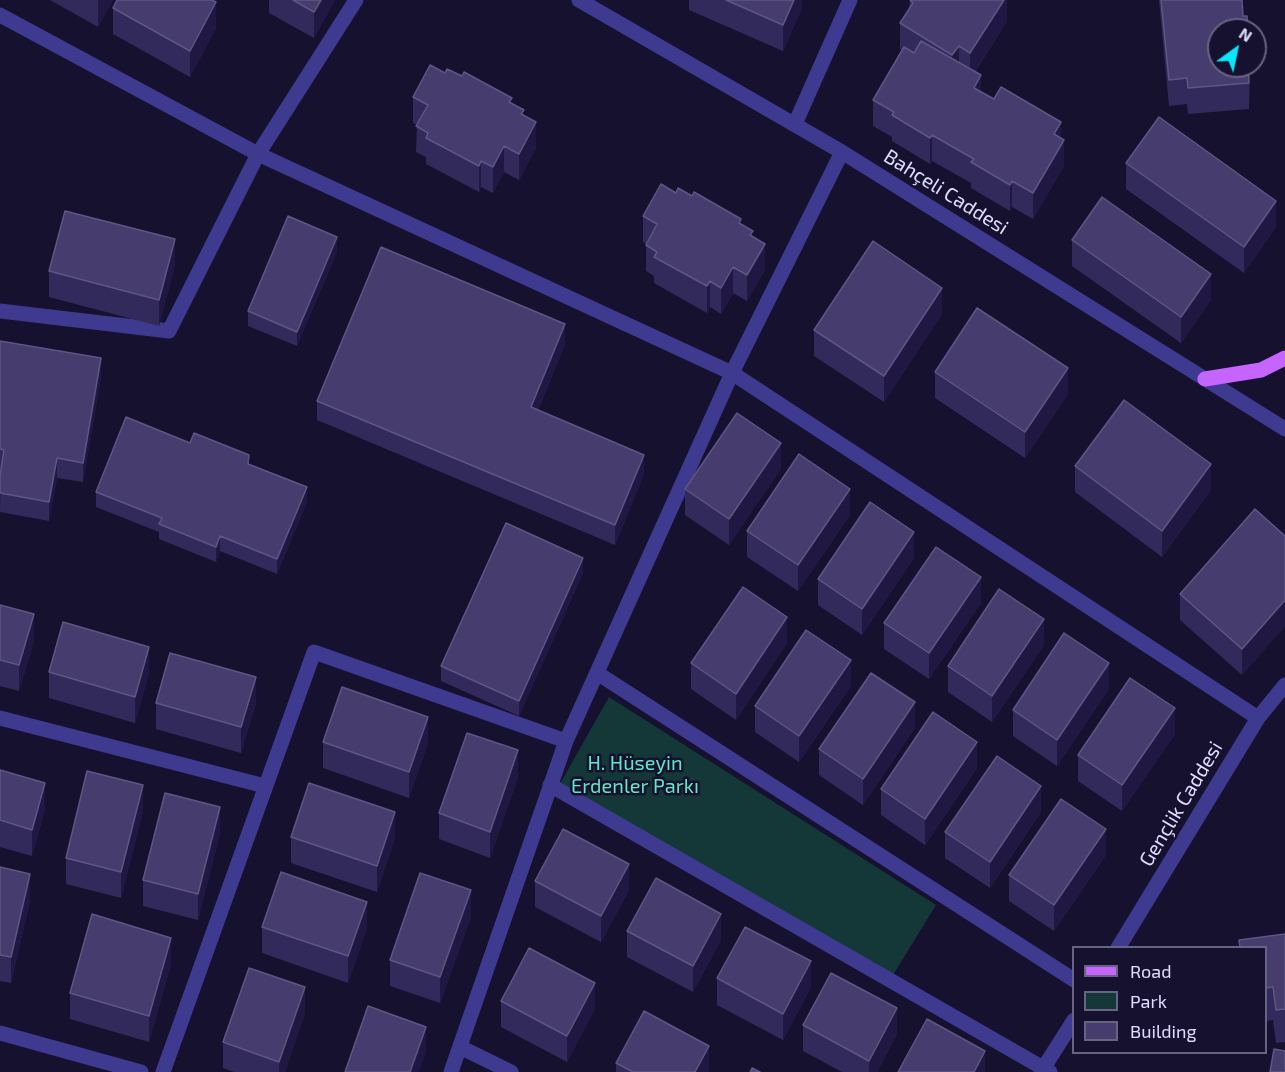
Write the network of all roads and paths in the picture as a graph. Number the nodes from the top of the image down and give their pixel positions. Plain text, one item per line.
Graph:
1 (356, 0) edge
2 (579, 0) edge
3 (850, 0) edge
4 (0, 15) edge
5 (795, 124) junction
6 (842, 152) junction
7 (258, 154) junction
8 (0, 311) edge
9 (1285, 358) edge
10 (732, 373) junction
11 (1205, 379) junction
12 (1285, 429) edge
13 (597, 673) junction
14 (1285, 685) edge
15 (0, 718) edge
16 (1258, 718) junction
17 (566, 741) junction
18 (550, 785) junction
19 (265, 786) junction
20 (1119, 946) edge
21 (1072, 979) edge
22 (1072, 1024) edge
23 (0, 1033) edge
24 (460, 1047) junction
25 (1045, 1071) edge
26 (141, 1072) edge
27 (163, 1072) edge
28 (451, 1072) edge
29 (512, 1072) edge

1 - 7 street
2 - 5 street, Bahçeli Caddesi
3 - 5 street
4 - 7 street
5 - 6 street, Bahçeli Caddesi
6 - 10 street
6 - 11 street, Bahçeli Caddesi
7 - 8 street
7 - 10 street
9 - 11 main road
10 - 13 street
10 - 16 street
11 - 12 street, Bahçeli Caddesi
13 - 17 street
13 - 21 street
14 - 16 street, Gençlik Caddesi
15 - 19 street
16 - 20 street, Gençlik Caddesi
17 - 18 street
17 - 19 street
18 - 24 street
18 - 25 street
19 - 27 street
22 - 25 street
23 - 26 street
24 - 28 street
24 - 29 street

